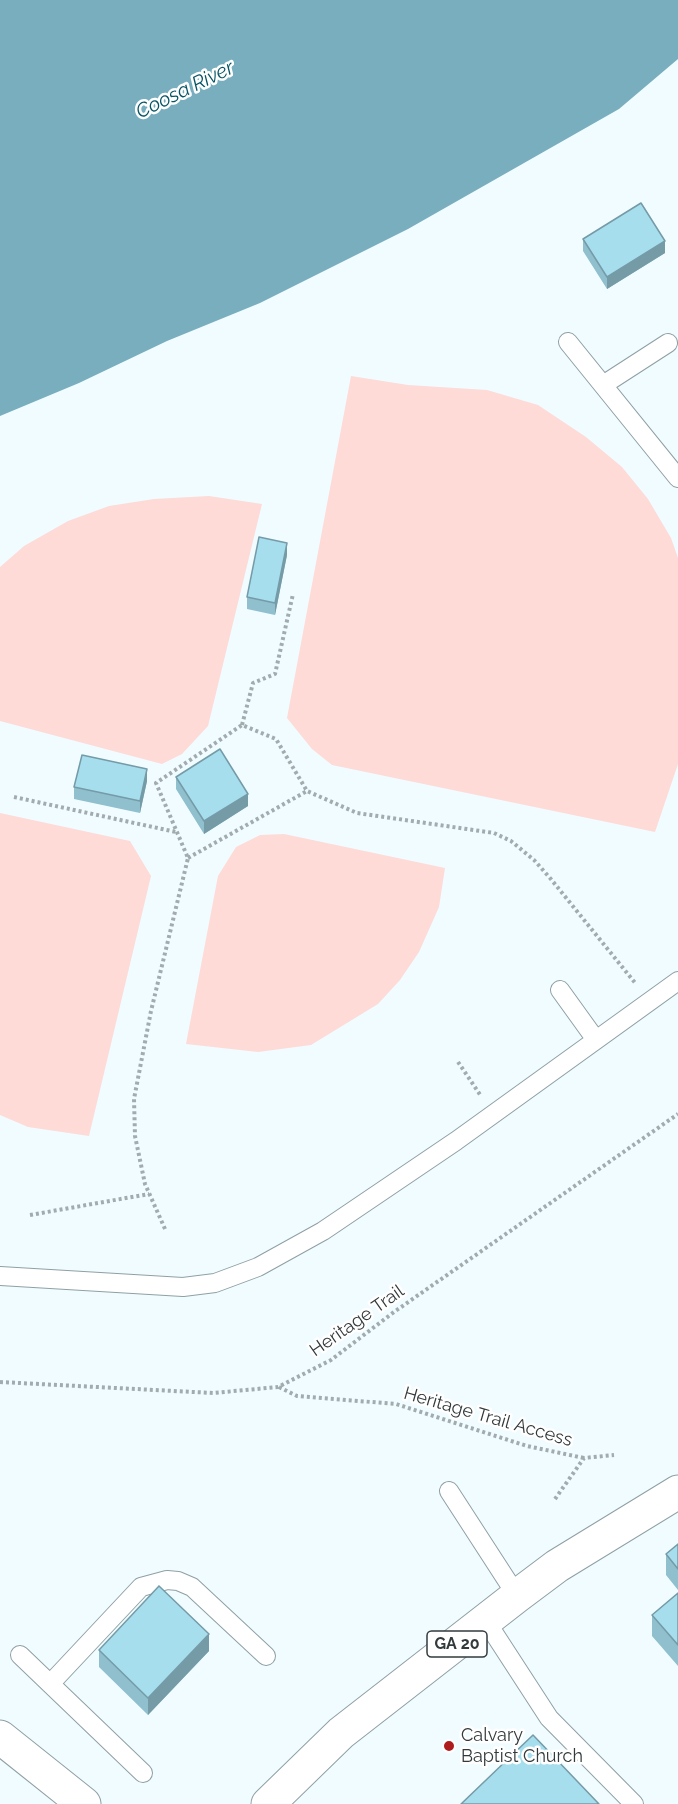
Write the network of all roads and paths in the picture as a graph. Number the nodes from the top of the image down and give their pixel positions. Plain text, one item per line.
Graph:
1 (568, 342) dead end
2 (668, 343) dead end
3 (603, 385) junction
4 (678, 478) edge
5 (293, 594) dead end
6 (242, 725) junction
7 (307, 791) junction
8 (14, 796) dead end
9 (177, 832) junction
10 (188, 858) junction
11 (678, 981) edge
12 (560, 990) dead end
13 (650, 1001) junction
14 (596, 1040) junction
15 (458, 1062) dead end
16 (493, 1114) junction
17 (678, 1114) edge
18 (149, 1194) junction
19 (30, 1215) dead end
20 (165, 1229) dead end
21 (0, 1276) edge
22 (0, 1382) edge
23 (278, 1387) junction
24 (614, 1455) dead end
25 (584, 1458) junction
26 (449, 1491) dead end
27 (669, 1497) edge
28 (555, 1499) dead end
29 (517, 1596) junction
30 (486, 1621) junction
31 (20, 1656) dead end
32 (266, 1656) dead end
33 (50, 1684) junction
34 (0, 1737) edge
35 (143, 1773) dead end
36 (84, 1804) edge
37 (268, 1804) edge
38 (634, 1804) edge

1 - 3 lane
2 - 3 lane
3 - 4 lane
5 - 6 path
6 - 7 path
6 - 9 path
7 - 10 path
7 - 13 path
8 - 9 path
9 - 10 path
10 - 18 path
11 - 13 lane
12 - 14 lane
13 - 14 lane
14 - 16 lane
15 - 16 path
16 - 21 lane
17 - 23 path, Heritage Trail
18 - 19 path
18 - 20 path
22 - 23 path, Heritage Trail
23 - 25 path, Heritage Trail Access
24 - 25 path, Heritage Trail Access
25 - 28 path
26 - 29 lane
27 - 29 main road, GA 20
29 - 30 main road, GA 20
30 - 37 main road, GA 20
30 - 38 lane
31 - 33 lane
32 - 33 lane
33 - 35 lane
34 - 36 main road

